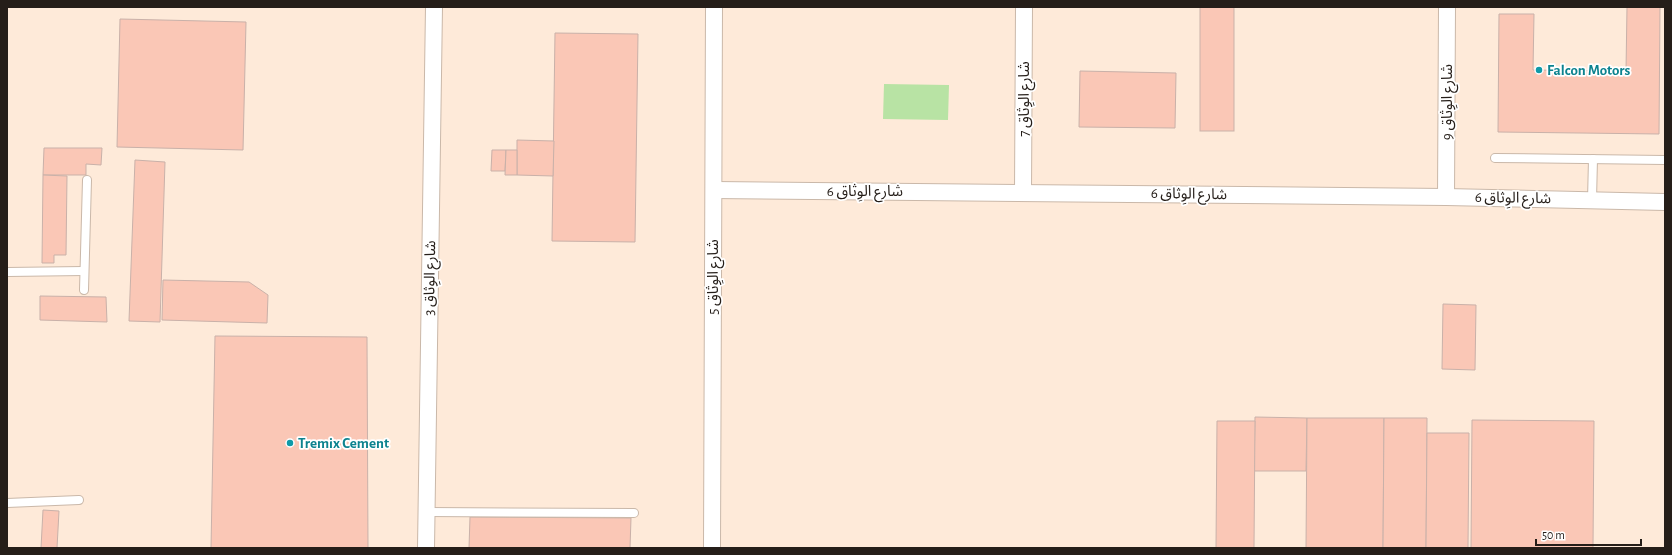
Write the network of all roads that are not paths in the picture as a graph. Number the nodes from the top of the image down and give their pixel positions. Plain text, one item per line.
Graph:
1 (434, 7) edge
2 (714, 7) edge
3 (1024, 7) edge
4 (1447, 7) edge
5 (1495, 158) dead end
6 (1593, 159) junction
7 (1665, 160) edge
8 (87, 180) dead end
9 (714, 190) junction
10 (1023, 192) junction
11 (1446, 197) junction
12 (1592, 200) junction
13 (1665, 202) edge
14 (84, 271) junction
15 (7, 272) edge
16 (84, 290) dead end
17 (79, 500) dead end
18 (7, 503) edge
19 (427, 512) junction
20 (634, 513) dead end
21 (426, 548) edge
22 (712, 548) edge

1 - 19 street, شارع الوِثاق 3
2 - 9 street, شارع الوِثاق 5
3 - 10 street, شارع الوِثاق 7
4 - 11 street, شارع الوِثاق 9
5 - 6 lane
6 - 7 lane
6 - 12 lane
8 - 14 lane
9 - 10 street, شارع الوِثاق 6
9 - 22 street, شارع الوِثاق 5
10 - 11 street, شارع الوِثاق 6
11 - 12 street, شارع الوِثاق 6
12 - 13 street, شارع الوِثاق 6
14 - 15 lane
14 - 16 lane
17 - 18 lane
19 - 20 lane
19 - 21 street, شارع الوِثاق 3

